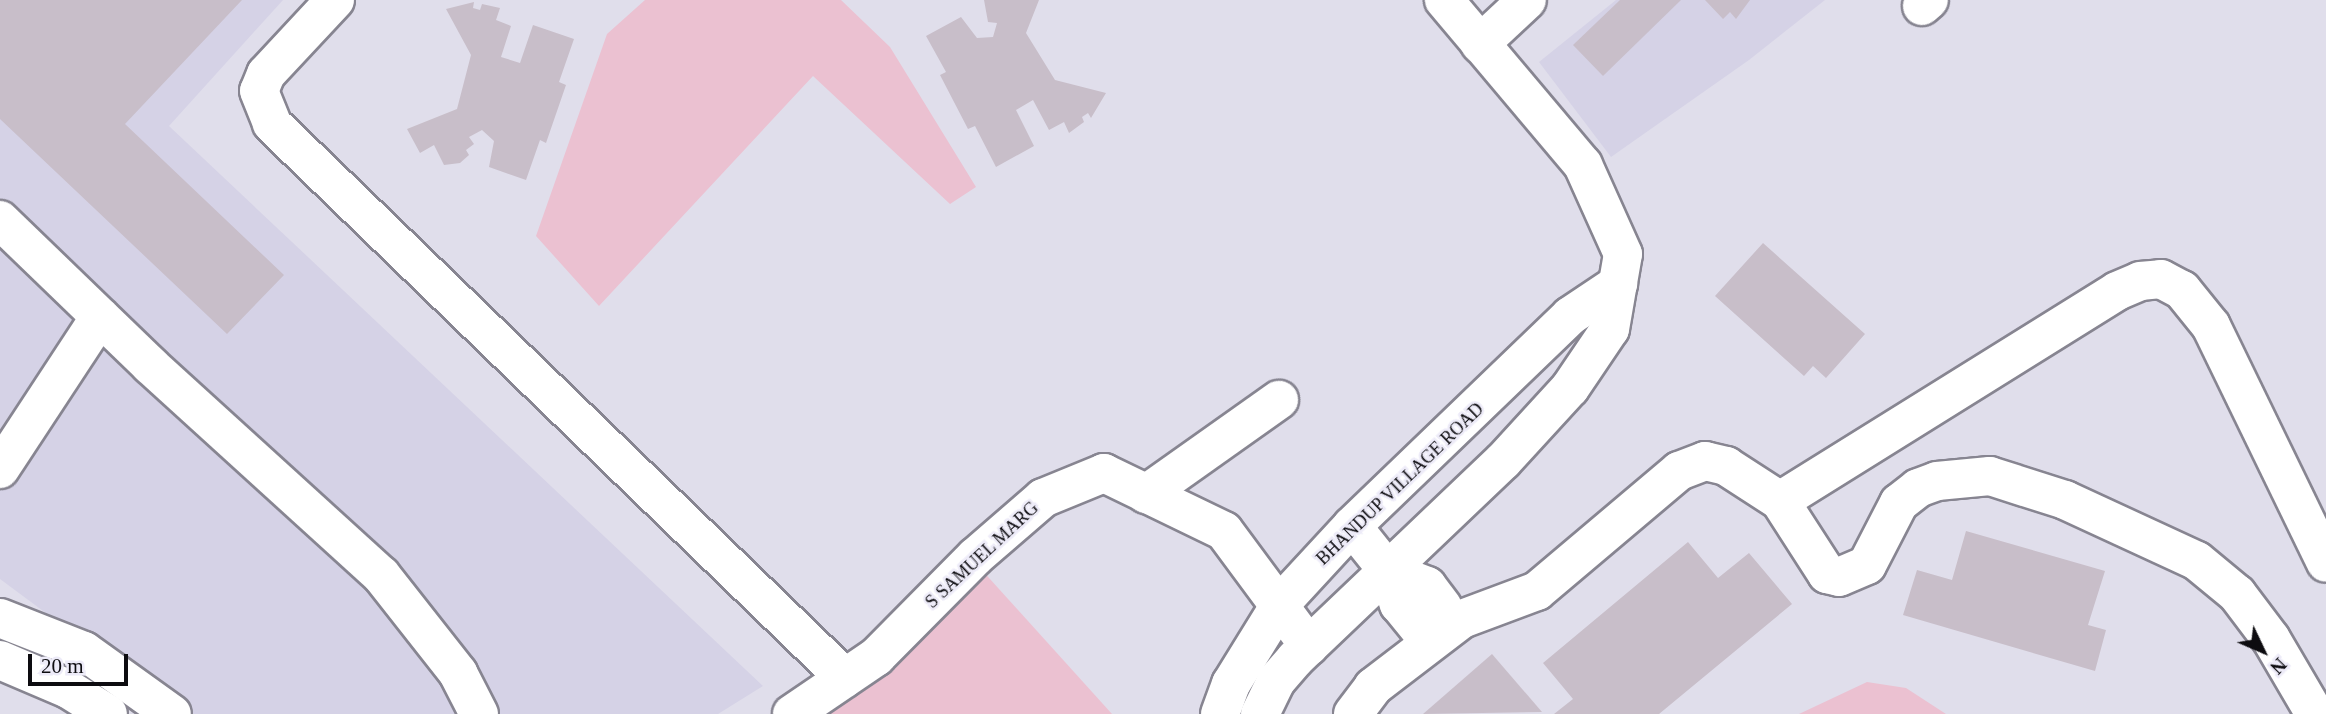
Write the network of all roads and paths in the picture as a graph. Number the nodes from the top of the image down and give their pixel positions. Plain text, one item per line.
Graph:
1 (335, 0) edge
2 (1444, 0) edge
3 (1527, 0) edge
4 (1480, 44) junction
5 (0, 220) edge
6 (1618, 284) junction
7 (100, 317) junction
8 (1279, 400) dead end
9 (0, 469) edge
10 (1146, 494) junction
11 (1780, 501) junction
12 (1352, 526) junction
13 (2326, 563) edge
14 (1388, 571) junction
15 (1281, 603) junction
16 (0, 618) edge
17 (1431, 618) dead end
18 (1309, 646) junction
19 (0, 660) edge
20 (845, 678) junction
21 (108, 714) edge
22 (172, 714) edge
23 (479, 714) edge
24 (792, 714) edge
25 (1220, 714) edge
26 (1260, 714) edge
27 (1353, 714) edge
28 (2315, 714) edge

1 - 20 street
2 - 4 street
3 - 4 street
4 - 6 street
5 - 7 street
6 - 12 street, BHANDUP VILLAGE ROAD
6 - 14 street
7 - 9 street
7 - 23 street
8 - 10 street
10 - 15 street, S SAMUEL MARG
10 - 20 street, S SAMUEL MARG
11 - 13 street
11 - 27 street
11 - 28 street
12 - 14 street
12 - 15 street, BHANDUP VILLAGE ROAD
14 - 17 street
14 - 18 street
15 - 18 street, S SAMUEL MARG
15 - 25 street, BHANDUP VILLAGE ROAD
16 - 22 street
18 - 26 street
19 - 21 street
20 - 24 street, S SAMUEL MARG

